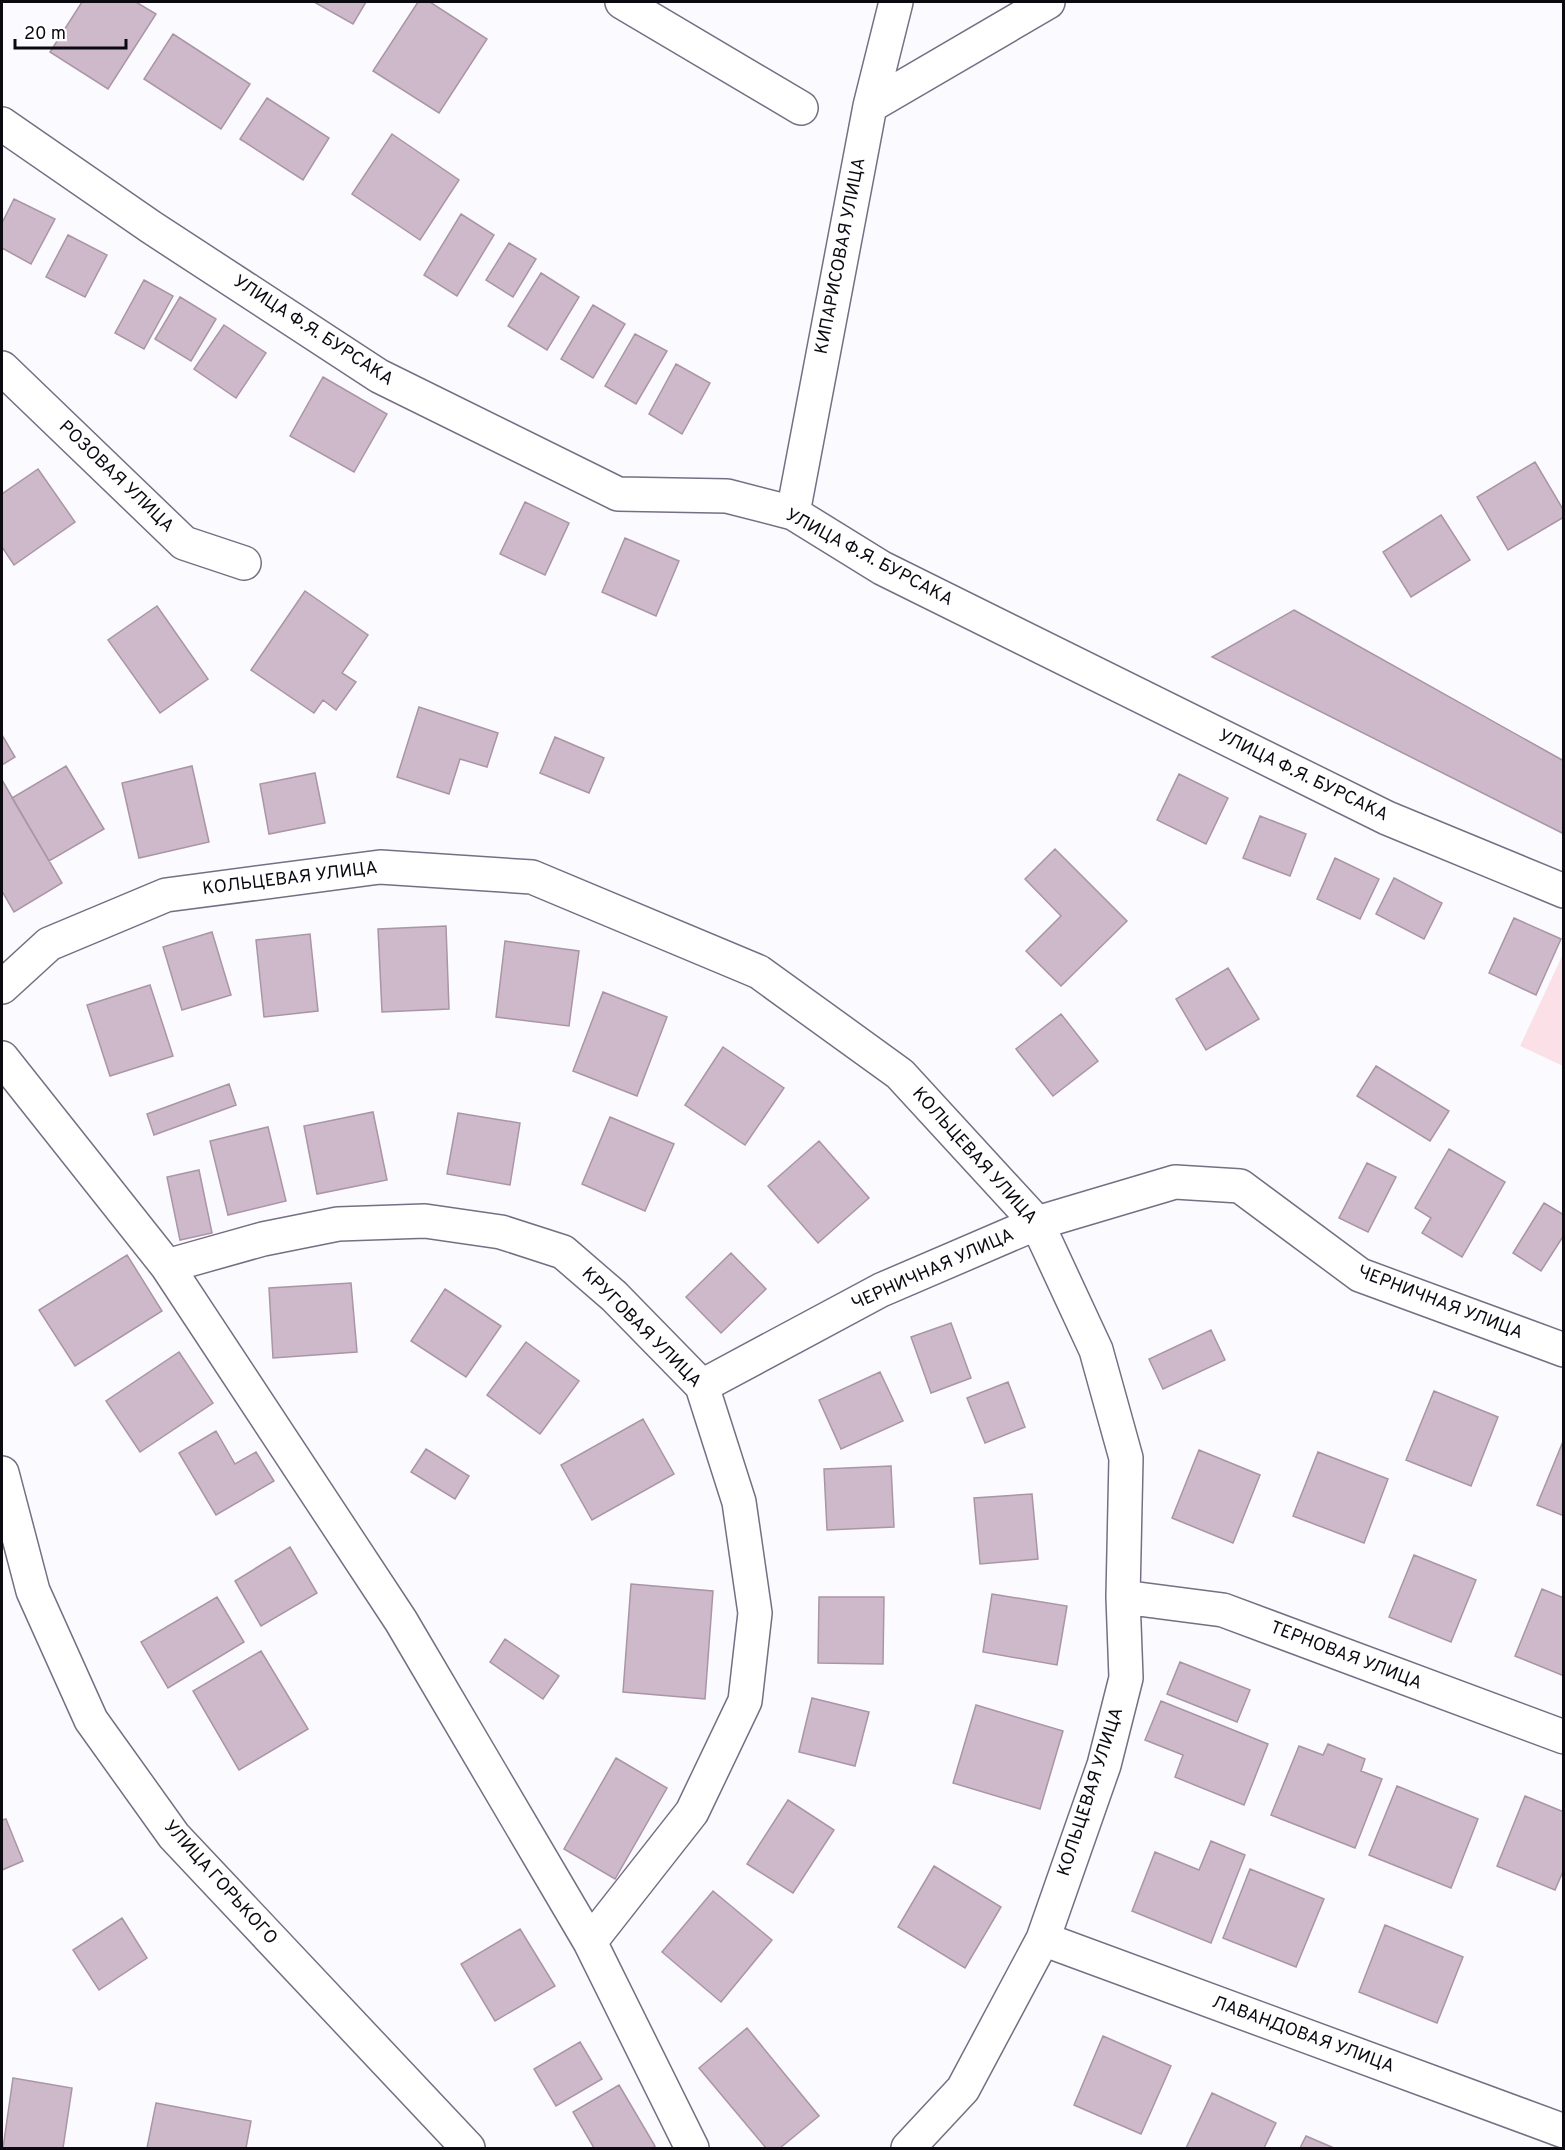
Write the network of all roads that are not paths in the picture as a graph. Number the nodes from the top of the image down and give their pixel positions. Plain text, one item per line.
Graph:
1 (622, 2) edge
2 (896, 2) edge
3 (1048, 2) edge
4 (870, 106) junction
5 (801, 108) dead end
6 (2, 124) edge
7 (2, 368) edge
8 (793, 513) junction
9 (244, 564) dead end
10 (1563, 891) edge
11 (2, 987) edge
12 (2, 1058) edge
13 (1037, 1223) junction
14 (167, 1266) junction
15 (1563, 1350) edge
16 (702, 1386) junction
17 (2, 1473) edge
18 (1123, 1598) junction
19 (1563, 1737) edge
20 (1043, 1939) junction
21 (590, 1942) junction
22 (1563, 2131) edge
23 (468, 2148) edge
24 (692, 2148) edge
25 (908, 2148) edge

1 - 5 street
2 - 4 street, КИПАРИСОВАЯ УЛИЦА
3 - 4 street
4 - 8 street, КИПАРИСОВАЯ УЛИЦА
6 - 8 street, УЛИЦА Ф.Я. БУРСАКА
7 - 9 street, РОЗОВАЯ УЛИЦА
8 - 10 street, УЛИЦА Ф.Я. БУРСАКА
11 - 13 street, КОЛЬЦЕВАЯ УЛИЦА
12 - 14 street
13 - 15 street, ЧЕРНИЧНАЯ УЛИЦА
13 - 16 street, ЧЕРНИЧНАЯ УЛИЦА
13 - 18 street, КОЛЬЦЕВАЯ УЛИЦА
14 - 16 street, КРУГОВАЯ УЛИЦА
14 - 21 street
16 - 21 street, КРУГОВАЯ УЛИЦА
17 - 23 street, УЛИЦА ГОРЬКОГО
18 - 19 street, ТЕРНОВАЯ УЛИЦА
18 - 20 street, КОЛЬЦЕВАЯ УЛИЦА
20 - 22 street, ЛАВАНДОВАЯ УЛИЦА
20 - 25 street, КОЛЬЦЕВАЯ УЛИЦА
21 - 24 street

